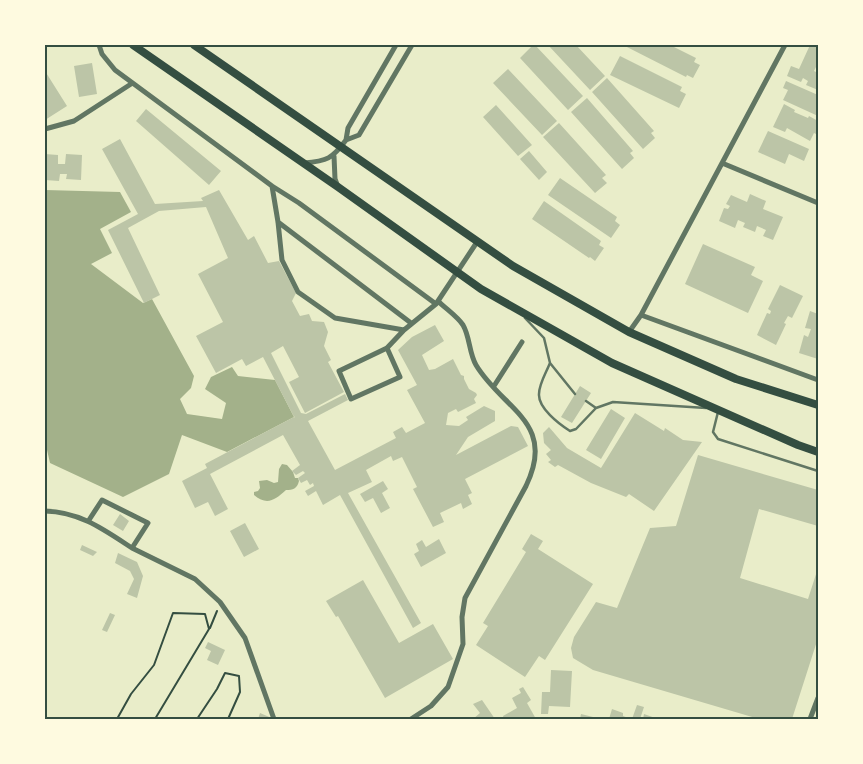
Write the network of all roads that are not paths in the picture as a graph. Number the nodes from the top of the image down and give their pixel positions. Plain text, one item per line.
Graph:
1 (99, 45) edge
2 (133, 45) edge
3 (194, 45) edge
4 (396, 45) edge
5 (412, 45) edge
6 (785, 45) edge
7 (131, 84) junction
8 (45, 129) edge
9 (344, 144) junction
10 (334, 156) junction
11 (303, 163) junction
12 (722, 163) junction
13 (272, 186) junction
14 (338, 187) junction
15 (818, 203) edge
16 (278, 222) junction
17 (477, 242) junction
18 (456, 271) junction
19 (437, 303) junction
20 (518, 309) junction
21 (640, 315) junction
22 (411, 323) junction
23 (404, 330) junction
24 (629, 332) junction
25 (522, 342) dead end
26 (387, 348) junction
27 (550, 363) junction
28 (818, 380) edge
29 (494, 386) junction
30 (575, 394) dead end
31 (586, 401) dead end
32 (818, 405) edge
33 (596, 408) junction
34 (716, 409) junction
35 (818, 452) edge
36 (818, 469) edge
37 (45, 511) edge
38 (89, 520) junction
39 (132, 548) junction
40 (818, 698) edge
41 (274, 719) edge
42 (411, 719) edge
43 (810, 719) edge

1 - 7 street
2 - 11 main road
3 - 9 main road
4 - 9 street
5 - 9 street
6 - 12 street
7 - 8 street
7 - 13 street
9 - 10 street
9 - 17 main road
10 - 11 street
10 - 14 street
11 - 14 main road
12 - 15 street
12 - 21 street
13 - 16 street
13 - 19 street
14 - 18 main road
16 - 22 street
16 - 23 street
17 - 18 street
17 - 24 main road
18 - 19 street
18 - 20 main road
19 - 22 street
19 - 29 street
20 - 27 lane
20 - 34 main road
21 - 24 street
21 - 28 street
22 - 23 street
23 - 26 street
24 - 32 main road
25 - 29 street
26 - 26 street
27 - 30 lane
27 - 33 lane
29 - 42 street
31 - 33 lane
33 - 34 lane
34 - 35 main road
34 - 36 lane
37 - 38 street
38 - 39 street
38 - 39 street
39 - 41 street
40 - 43 street

